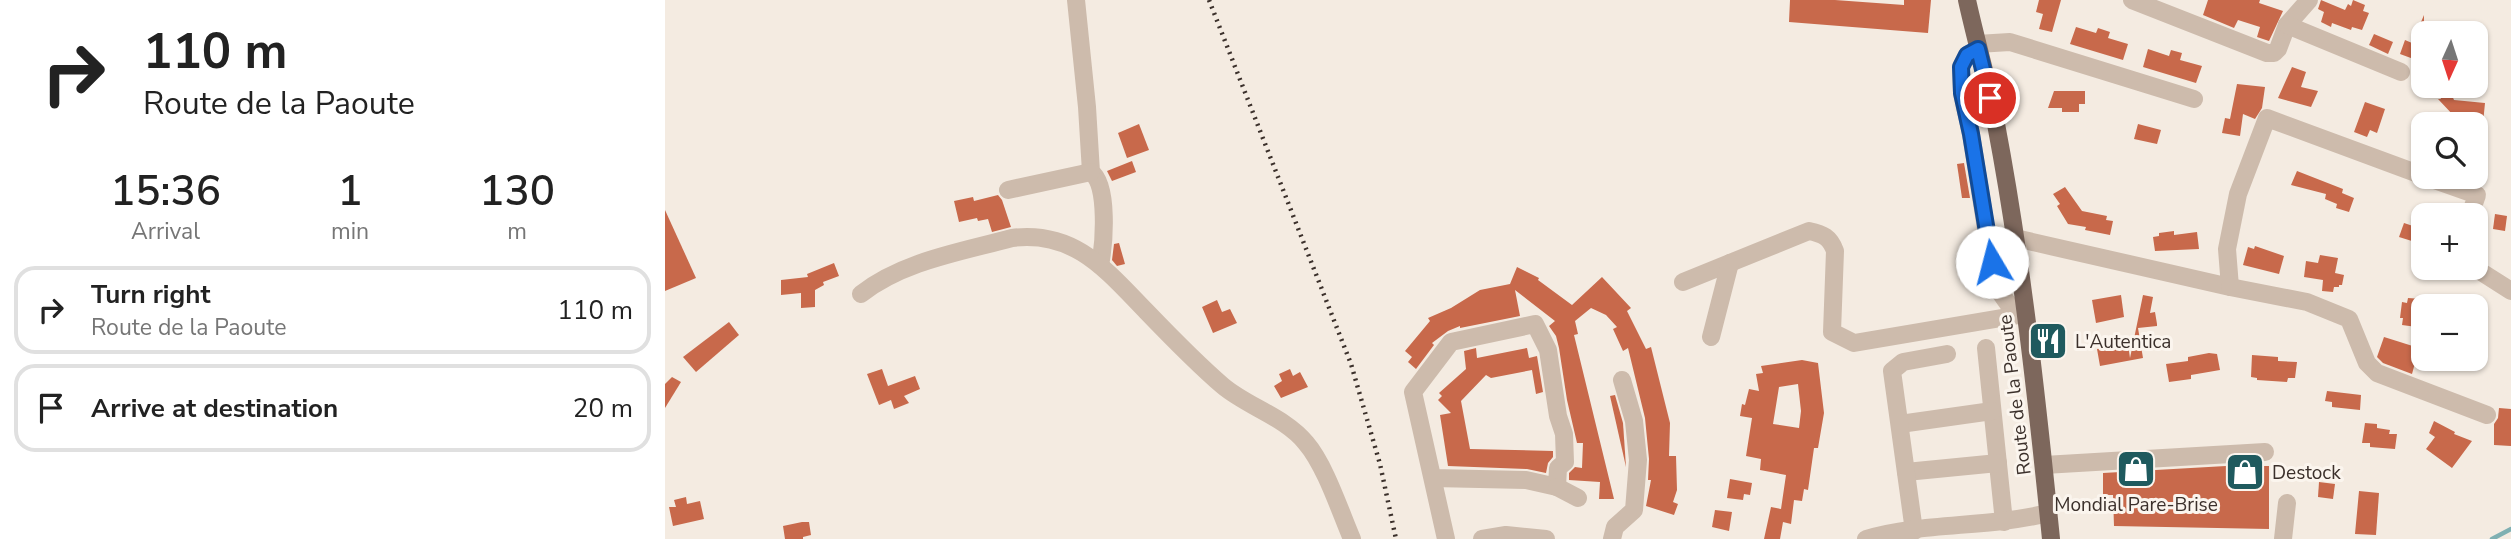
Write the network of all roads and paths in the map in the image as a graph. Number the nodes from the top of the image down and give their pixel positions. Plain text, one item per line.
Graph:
1 (1076, 0) edge
2 (1967, 0) edge
3 (2132, 0) edge
4 (2309, 0) edge
5 (2287, 25) junction
6 (1977, 46) junction
7 (2402, 72) dead end
8 (2194, 99) dead end
9 (2411, 171) edge
10 (1091, 172) junction
11 (2461, 189) edge
12 (1008, 190) dead end
13 (2474, 203) edge
14 (2015, 238) junction
15 (1730, 263) junction
16 (1100, 265) junction
17 (2488, 277) edge
18 (1683, 282) dead end
19 (2230, 287) junction
20 (2511, 291) edge
21 (861, 294) dead end
22 (2021, 314) junction
23 (1710, 337) dead end
24 (1986, 348) dead end
25 (1947, 354) dead end
26 (1622, 380) dead end
27 (1992, 411) junction
28 (2487, 415) dead end
29 (1900, 424) junction
30 (2265, 452) dead end
31 (1998, 463) junction
32 (2044, 465) junction
33 (1906, 472) junction
34 (1433, 478) junction
35 (1557, 487) junction
36 (1578, 498) dead end
37 (2287, 503) dead end
38 (2048, 513) junction
39 (2004, 522) junction
40 (1914, 531) junction
41 (1352, 539) edge
42 (1446, 539) edge
43 (1482, 539) edge
44 (1546, 539) edge
45 (1612, 539) edge
46 (1866, 539) edge
47 (2051, 539) edge
48 (2283, 539) edge

1 - 10 street
2 - 6 main road, Route de la Paoute
3 - 5 street
4 - 5 street
5 - 7 street
6 - 8 street
6 - 14 main road, Route de la Paoute
6 - 22 street
9 - 19 street
10 - 12 street
10 - 16 street
11 - 13 street
14 - 19 street
14 - 22 main road, Route de la Paoute
15 - 18 street
15 - 22 street
15 - 23 street
16 - 21 street
16 - 41 street
17 - 20 street
19 - 28 street
22 - 32 main road, Route de la Paoute
24 - 27 street
25 - 29 street
26 - 45 street
27 - 29 street
27 - 31 street
29 - 33 street
30 - 32 street
31 - 33 street
31 - 39 street
32 - 38 main road, Route de la Paoute
33 - 40 street
34 - 35 street
34 - 35 street
34 - 42 street
35 - 36 street
37 - 48 street
38 - 39 street
38 - 47 main road, Route de la Paoute
39 - 40 street
40 - 46 street
43 - 44 street

